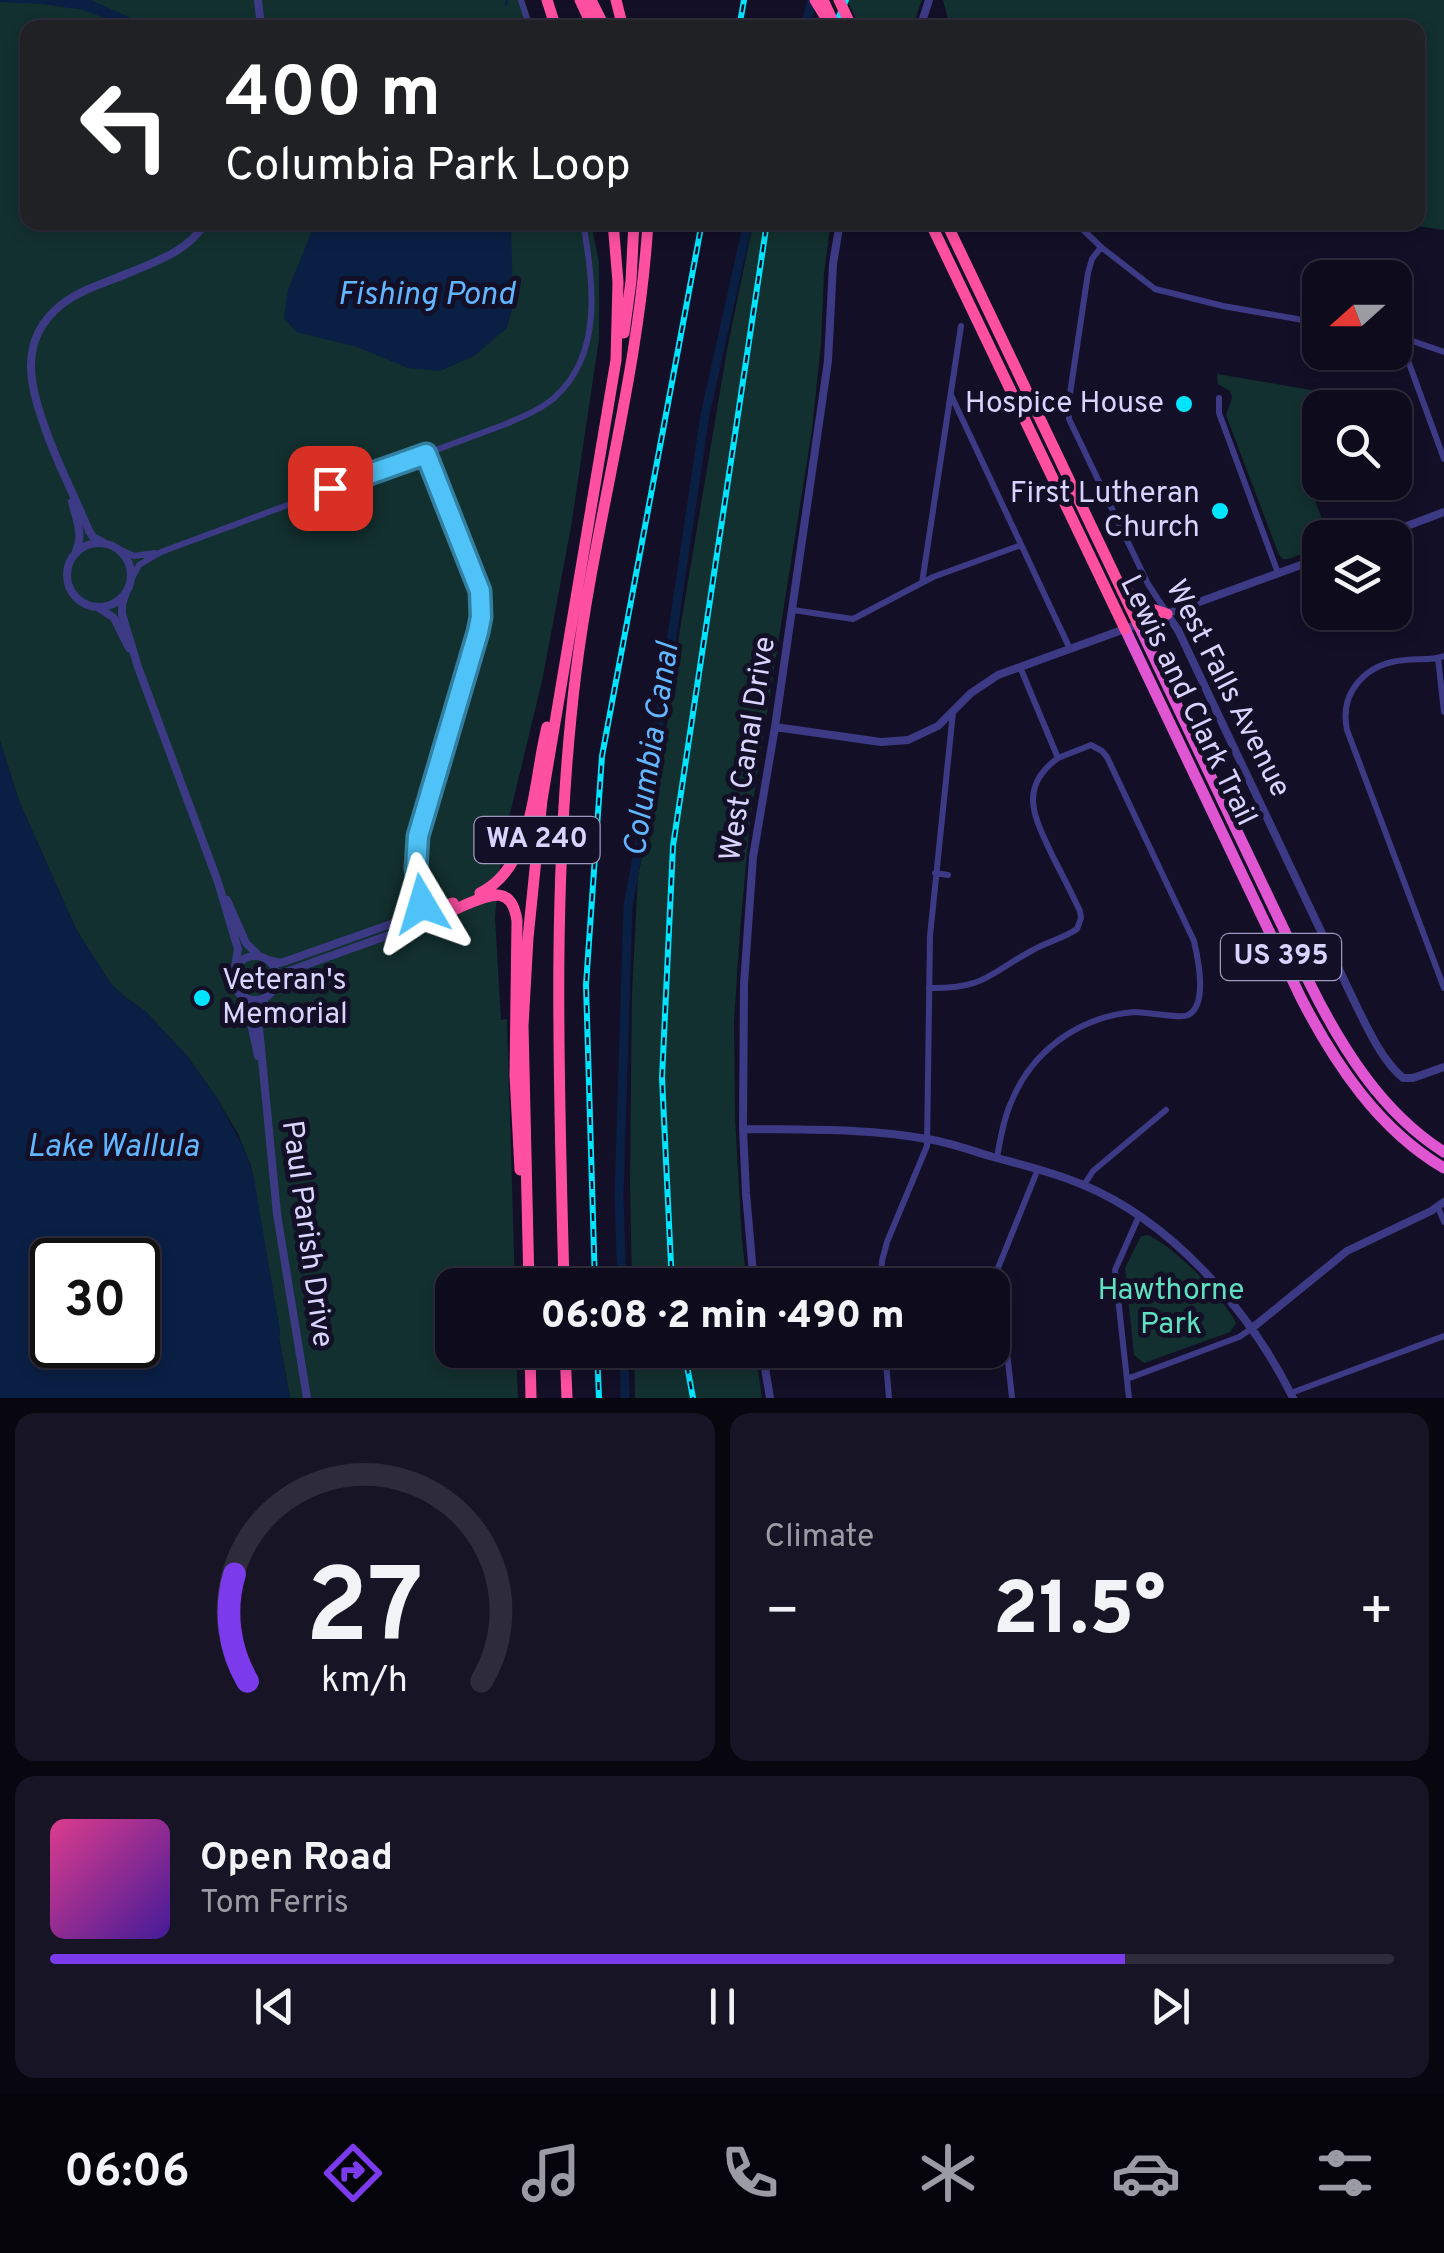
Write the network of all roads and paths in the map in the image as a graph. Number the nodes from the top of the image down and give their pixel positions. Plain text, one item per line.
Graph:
1 (200, 230) edge
2 (584, 230) edge
3 (614, 230) edge
4 (634, 230) edge
5 (645, 230) edge
6 (838, 230) edge
7 (934, 230) edge
8 (950, 230) edge
9 (1083, 230) edge
10 (1100, 247) junction
11 (1302, 319) edge
12 (961, 326) dead end
13 (1412, 341) edge
14 (1444, 352) edge
15 (1410, 370) edge
16 (951, 395) junction
17 (1219, 398) dead end
18 (610, 401) junction
19 (426, 454) junction
20 (1444, 459) edge
21 (68, 488) junction
22 (1444, 512) edge
23 (1412, 524) edge
24 (104, 543) junction
25 (1021, 545) junction
26 (119, 550) junction
27 (161, 552) junction
28 (73, 555) junction
29 (1302, 564) edge
30 (1278, 573) junction
31 (1118, 582) junction
32 (922, 583) junction
33 (128, 587) junction
34 (95, 607) junction
35 (793, 610) junction
36 (1168, 614) junction
37 (1138, 624) junction
38 (1125, 629) junction
39 (1070, 649) junction
40 (1441, 657) edge
41 (564, 665) junction
42 (138, 667) junction
43 (1020, 667) junction
44 (953, 712) junction
45 (1444, 712) edge
46 (775, 727) junction
47 (1058, 758) junction
48 (935, 873) junction
49 (948, 875) dead end
50 (218, 882) junction
51 (426, 917) junction
52 (263, 958) junction
53 (235, 967) junction
54 (276, 985) junction
55 (928, 988) junction
56 (1444, 988) edge
57 (239, 993) junction
58 (266, 997) junction
59 (1444, 1067) edge
60 (263, 1075) junction
61 (1166, 1110) dead end
62 (743, 1129) junction
63 (928, 1139) junction
64 (1444, 1152) edge
65 (997, 1158) junction
66 (1444, 1168) edge
67 (1038, 1169) junction
68 (1084, 1184) junction
69 (1441, 1205) edge
70 (1140, 1216) junction
71 (1444, 1222) edge
72 (528, 1250) junction
73 (529, 1268) edge
74 (564, 1268) edge
75 (753, 1268) edge
76 (881, 1268) edge
77 (1251, 1329) junction
78 (1444, 1336) edge
79 (530, 1368) edge
80 (566, 1368) edge
81 (765, 1368) edge
82 (887, 1368) edge
83 (1127, 1379) junction
84 (1292, 1395) edge
85 (307, 1398) edge
86 (531, 1398) edge
87 (567, 1398) edge
88 (770, 1398) edge
89 (890, 1398) edge
90 (1012, 1398) edge
91 (1128, 1398) edge

1 - 21 street
2 - 19 street
3 - 18 highway, WA 240
4 - 18 highway
5 - 74 highway, WA 240
6 - 35 street, West Canal Drive
7 - 38 highway, Lewis and Clark Trail / US 395
8 - 31 highway, Lewis and Clark Trail / US 395
9 - 10 street
10 - 11 street
10 - 36 street, West Falls Avenue
12 - 16 street
13 - 14 street
15 - 20 street
16 - 25 street
16 - 32 street
17 - 30 street
18 - 41 highway, WA 240
19 - 27 street
19 - 51 street
21 - 24 street
21 - 28 street
22 - 23 street
24 - 26 street
24 - 28 street
25 - 32 street
25 - 39 street
26 - 27 street
26 - 33 street
27 - 33 street
28 - 34 street
29 - 30 street
30 - 36 street
31 - 36 highway
31 - 37 highway, Lewis and Clark Trail / US 395
32 - 35 street
33 - 34 street
33 - 42 street
34 - 42 street
35 - 46 street, West Canal Drive
36 - 37 street
36 - 59 street, West Falls Avenue
37 - 38 street
37 - 64 highway, Lewis and Clark Trail / US 395
38 - 39 street
38 - 66 highway, Lewis and Clark Trail / US 395
39 - 43 street
40 - 45 street
40 - 56 street
41 - 51 highway
41 - 72 highway, WA 240
42 - 50 street
43 - 44 street
43 - 47 street
44 - 46 street
44 - 48 street
46 - 62 street, West Canal Drive
47 - 55 street
47 - 65 street
48 - 49 street
48 - 55 street
50 - 52 street
50 - 53 street
51 - 52 street
51 - 54 street
51 - 72 highway
52 - 53 street
52 - 54 street
53 - 57 street
54 - 58 street
55 - 63 street
57 - 58 street
57 - 60 street, Paul Parish Drive
58 - 60 street, Paul Parish Drive
60 - 85 street, Paul Parish Drive
61 - 68 street
62 - 63 street
62 - 75 street, West Canal Drive
63 - 65 street
63 - 76 street
65 - 67 street
67 - 68 street
67 - 90 street
68 - 70 street
69 - 71 street
69 - 77 street
70 - 77 street
70 - 83 street
72 - 73 highway, WA 240
77 - 83 street
77 - 84 street
78 - 84 street
79 - 86 highway
80 - 87 highway
81 - 88 street
82 - 89 street
83 - 91 street

